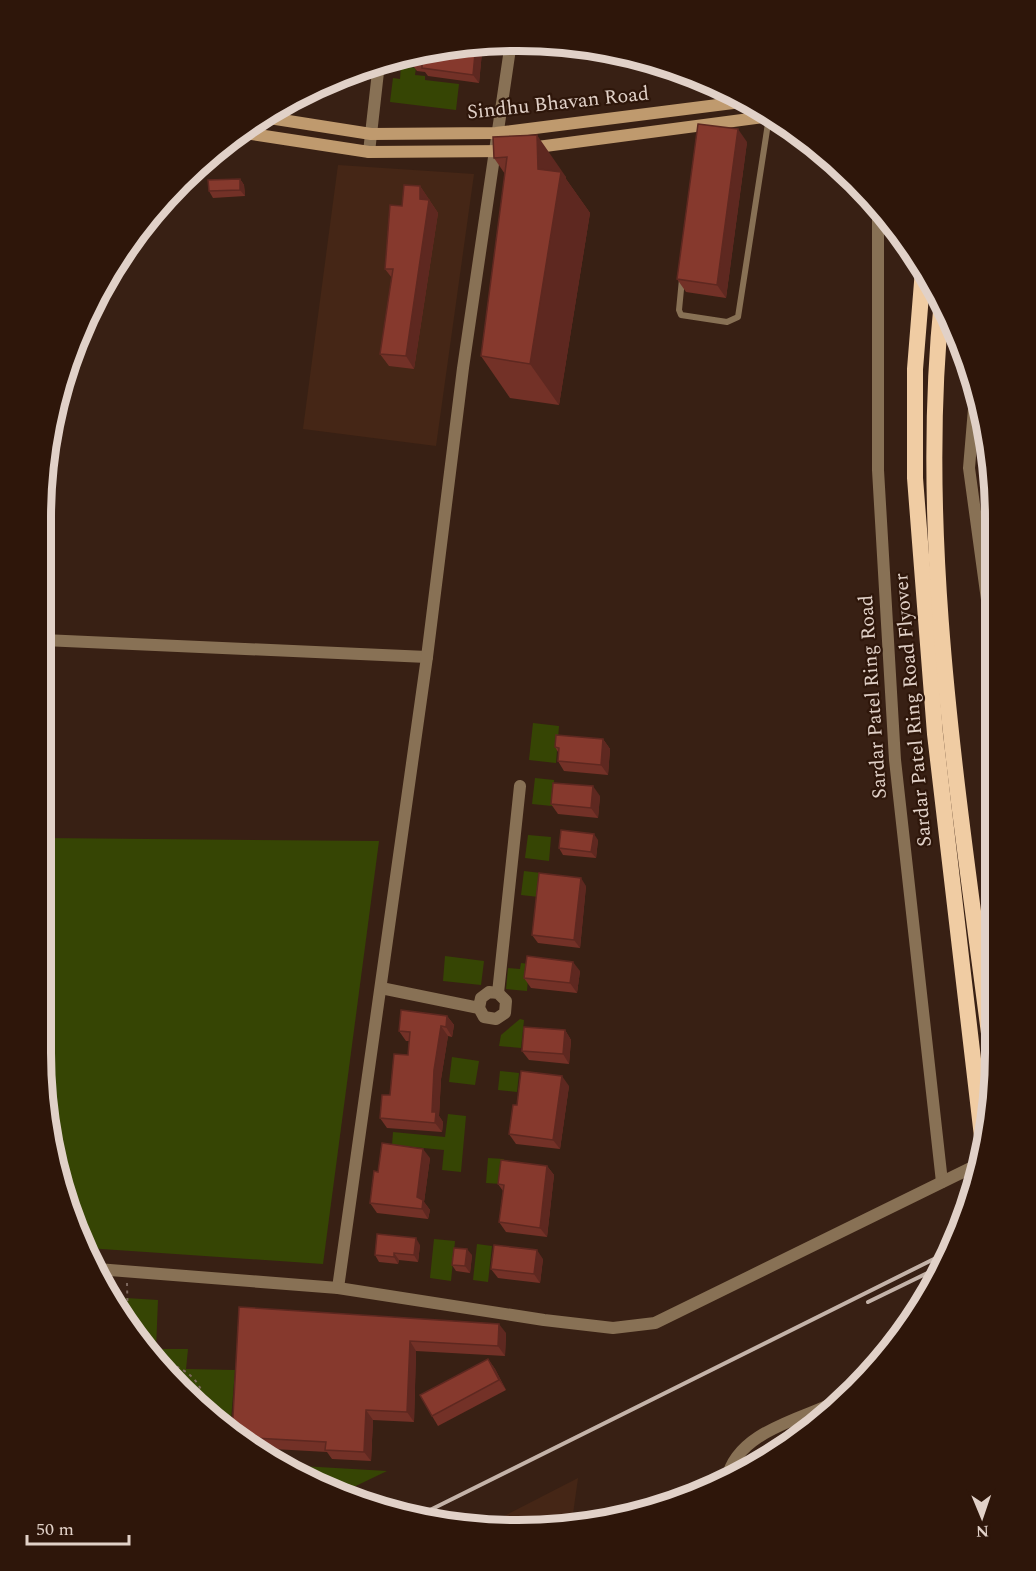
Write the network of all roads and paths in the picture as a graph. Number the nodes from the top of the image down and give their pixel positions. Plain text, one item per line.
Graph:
1 (509, 51) edge
2 (378, 73) edge
3 (732, 103) edge
4 (277, 119) edge
5 (759, 119) edge
6 (769, 125) edge
7 (496, 133) junction
8 (253, 134) edge
9 (371, 134) junction
10 (369, 152) junction
11 (494, 153) junction
12 (878, 221) edge
13 (682, 276) edge
14 (922, 284) edge
15 (940, 318) edge
16 (973, 416) edge
17 (985, 585) edge
18 (51, 640) edge
19 (428, 657) junction
20 (520, 786) dead end
21 (381, 987) junction
22 (498, 993) junction
23 (985, 1000) edge
24 (479, 1008) junction
25 (980, 1120) edge
26 (970, 1168) edge
27 (942, 1182) junction
28 (105, 1270) edge
29 (338, 1288) junction
30 (128, 1298) dead end
31 (128, 1309) edge
32 (171, 1365) edge
33 (202, 1396) edge
34 (819, 1410) edge
35 (732, 1468) edge

1 - 7 street
2 - 9 street
3 - 7 main road, Sindhu Bhavan Road
4 - 9 main road, Sindhu Bhavan Road
5 - 11 main road, Sindhu Bhavan Road
6 - 13 lane
7 - 9 main road, Sindhu Bhavan Road
7 - 11 street
8 - 10 main road, Sindhu Bhavan Road
9 - 10 street
10 - 11 main road, Sindhu Bhavan Road
11 - 19 street
12 - 27 street, Sardar Patel Ring Road
14 - 25 highway, Sardar Patel Ring Road Flyover
15 - 23 highway, Sardar Patel Ring Road Flyover
16 - 17 street
18 - 19 street
19 - 21 street
20 - 22 street
21 - 24 street
21 - 29 street
22 - 24 street
22 - 24 street
26 - 27 street
27 - 29 street
28 - 29 street
30 - 31 path
32 - 33 path
34 - 35 street

